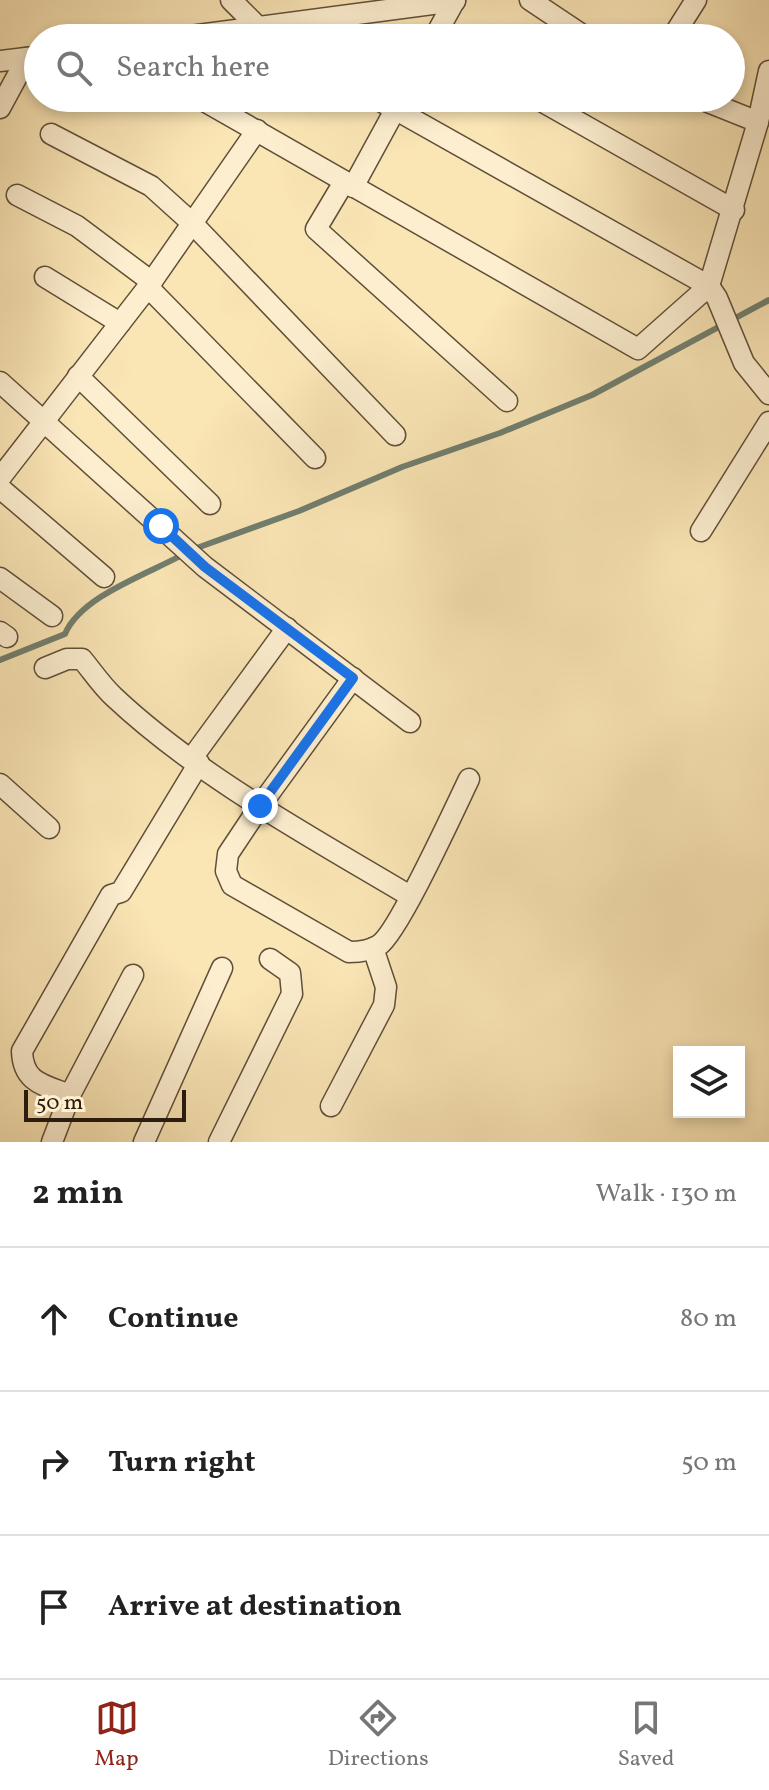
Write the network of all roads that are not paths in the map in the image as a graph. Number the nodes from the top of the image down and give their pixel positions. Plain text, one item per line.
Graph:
1 (231, 0) edge
2 (530, 0) edge
3 (455, 1) edge
4 (690, 2) edge
5 (256, 24) edge
6 (318, 24) edge
7 (442, 24) edge
8 (566, 24) edge
9 (679, 24) edge
10 (24, 58) edge
11 (0, 61) edge
12 (24, 71) edge
13 (769, 71) edge
14 (0, 108) edge
15 (224, 112) edge
16 (393, 112) edge
17 (412, 112) edge
18 (561, 112) edge
19 (733, 112) edge
20 (758, 122) junction
21 (257, 130) junction
22 (51, 134) dead end
23 (349, 185) junction
24 (17, 195) dead end
25 (734, 210) junction
26 (192, 223) junction
27 (45, 277) dead end
28 (150, 284) junction
29 (709, 286) junction
30 (120, 323) junction
31 (78, 376) junction
32 (0, 382) edge
33 (769, 394) edge
34 (507, 401) dead end
35 (44, 419) junction
36 (769, 422) edge
37 (395, 435) dead end
38 (315, 458) dead end
39 (0, 478) edge
40 (0, 488) edge
41 (210, 504) dead end
42 (701, 531) dead end
43 (104, 577) dead end
44 (0, 578) edge
45 (52, 616) dead end
46 (287, 628) junction
47 (45, 668) dead end
48 (353, 678) junction
49 (410, 722) dead end
50 (195, 761) junction
51 (469, 779) dead end
52 (0, 784) edge
53 (260, 806) junction
54 (49, 828) dead end
55 (410, 896) junction
56 (373, 948) junction
57 (270, 959) dead end
58 (222, 968) dead end
59 (133, 975) dead end
60 (70, 1095) junction
61 (331, 1106) dead end
62 (52, 1142) edge
63 (144, 1142) edge
64 (219, 1142) edge

1 - 5 street
2 - 8 street
3 - 6 street
3 - 7 street
4 - 9 street
10 - 11 street
12 - 14 street
13 - 20 street
15 - 21 street
16 - 23 street
17 - 29 street
18 - 25 street
19 - 20 street
20 - 25 street
21 - 23 street
21 - 26 street
22 - 26 street
23 - 29 street
23 - 34 street
24 - 28 street
25 - 29 street
26 - 28 street
26 - 37 street
27 - 30 street
28 - 30 street
28 - 38 street
29 - 33 street
30 - 31 street
31 - 35 street
31 - 41 street
32 - 35 street
35 - 39 street
35 - 46 street
36 - 42 street
40 - 43 street
44 - 45 street
46 - 48 street
46 - 50 street
47 - 50 street
48 - 49 street
48 - 53 street
50 - 53 street
50 - 60 street
51 - 55 street
52 - 54 street
53 - 55 street
53 - 56 street
55 - 56 street
56 - 61 street
57 - 64 street
58 - 63 street
59 - 60 street
60 - 62 street

